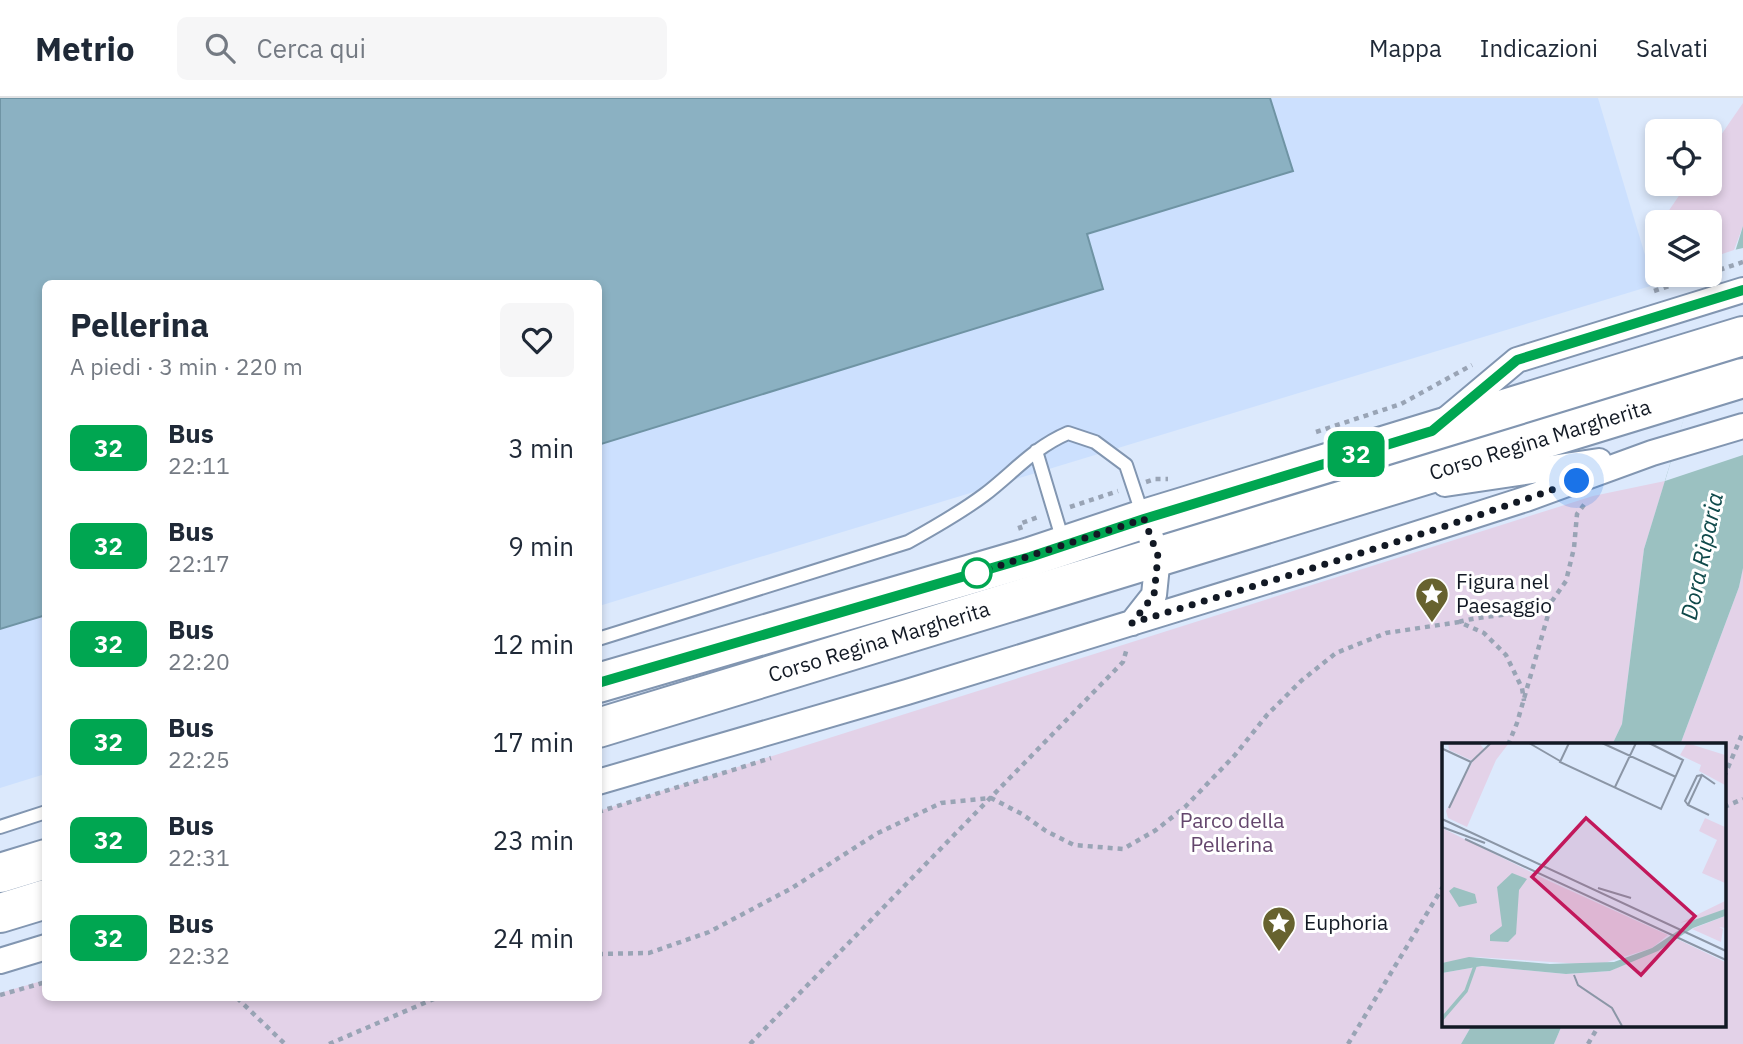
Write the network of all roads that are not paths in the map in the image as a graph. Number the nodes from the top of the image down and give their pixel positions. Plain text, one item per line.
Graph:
1 (1743, 290) edge
2 (1743, 336) edge
3 (1743, 378) edge
4 (1743, 426) edge
5 (1432, 431) junction
6 (1036, 451) junction
7 (1652, 453) junction
8 (1338, 500) junction
9 (1138, 503) junction
10 (1059, 529) junction
11 (1158, 556) junction
12 (1129, 634) junction
13 (602, 638) edge
14 (602, 682) edge
15 (602, 728) edge
16 (602, 781) edge
17 (42, 813) edge
18 (0, 827) edge
19 (42, 860) edge
20 (0, 873) edge
21 (42, 900) edge
22 (0, 913) edge
23 (42, 948) edge
24 (0, 961) edge

1 - 5 street, Corso Regina Margherita
2 - 5 main road, Corso Regina Margherita
3 - 8 main road, Corso Regina Margherita
4 - 7 street, Corso Regina Margherita
5 - 9 main road, Corso Regina Margherita
6 - 9 lane
6 - 10 lane
6 - 13 lane
7 - 8 street, Corso Regina Margherita
7 - 12 street, Corso Regina Margherita
8 - 11 main road, Corso Regina Margherita
9 - 10 main road, Corso Regina Margherita
9 - 11 street
10 - 14 main road, Corso Regina Margherita
11 - 12 street
11 - 15 main road, Corso Regina Margherita
12 - 16 street, Corso Regina Margherita
17 - 18 lane
19 - 20 main road
21 - 22 main road
23 - 24 street

